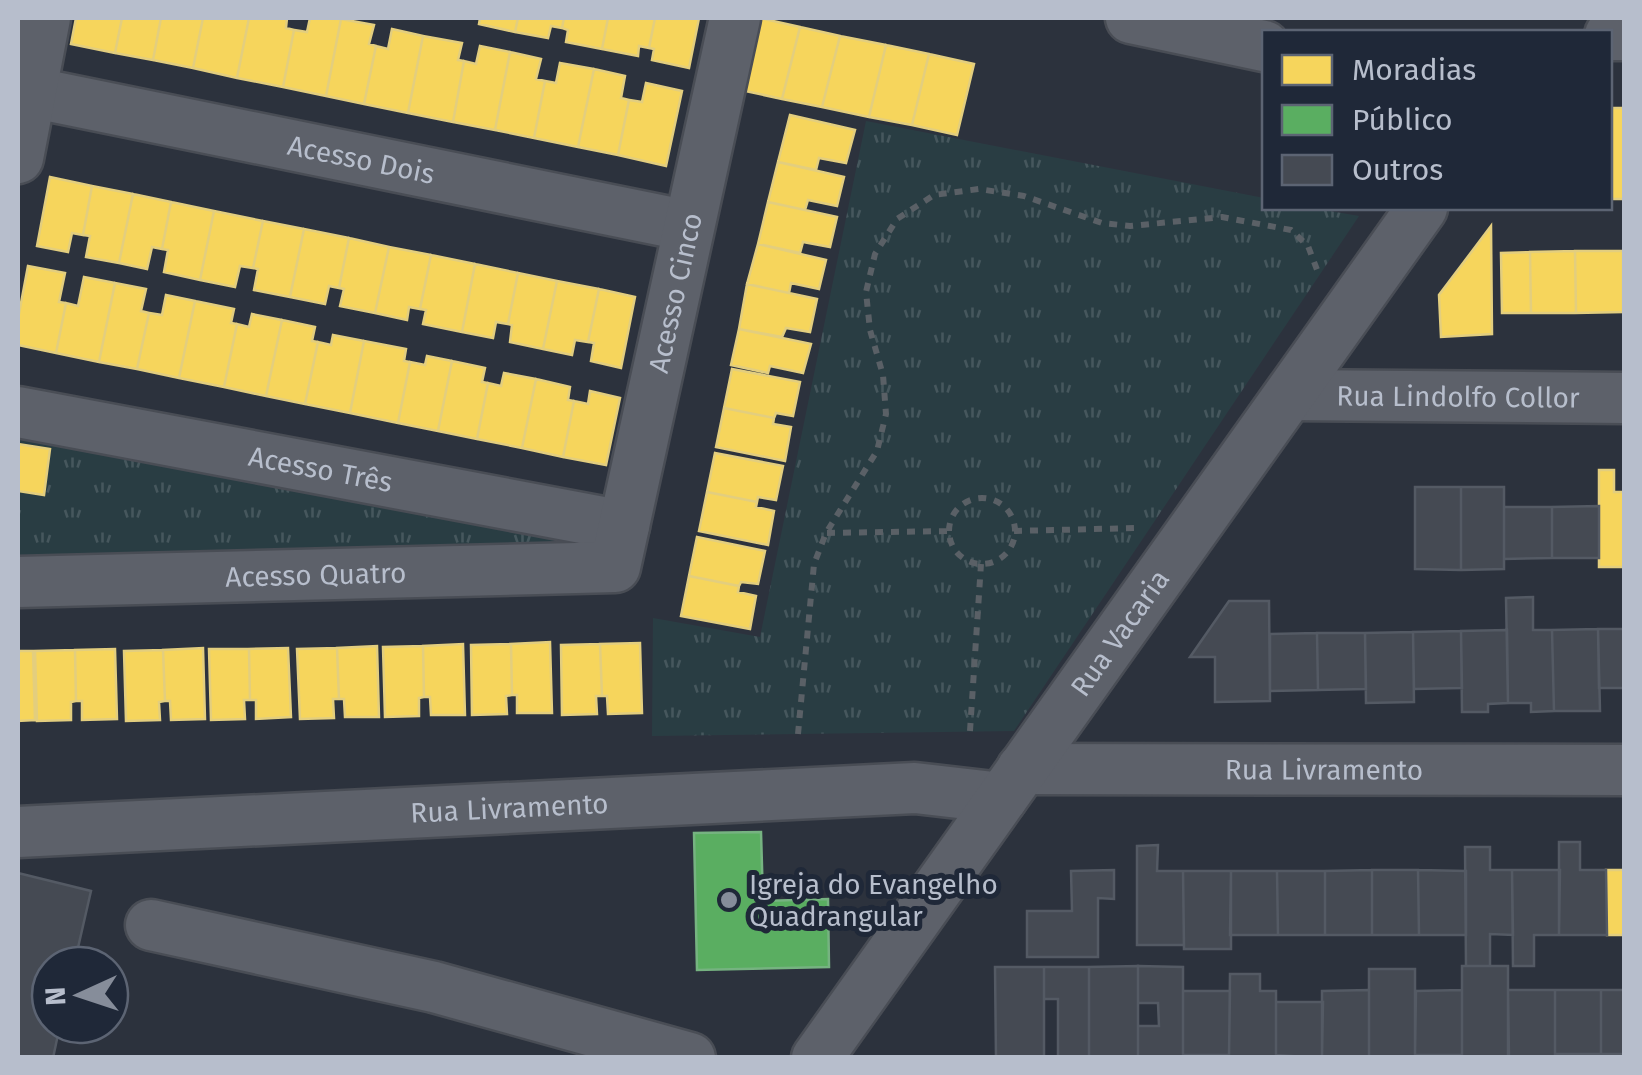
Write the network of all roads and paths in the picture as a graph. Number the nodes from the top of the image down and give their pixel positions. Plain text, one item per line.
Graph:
1 (45, 18) edge
2 (735, 18) edge
3 (1131, 18) edge
4 (1262, 46) edge
5 (30, 92) junction
6 (18, 158) edge
7 (1421, 210) edge
8 (690, 226) junction
9 (1319, 276) dead end
10 (1290, 395) junction
11 (1624, 398) edge
12 (18, 412) edge
13 (1150, 528) dead end
14 (948, 531) junction
15 (1014, 531) junction
16 (826, 532) junction
17 (619, 547) junction
18 (981, 564) junction
19 (18, 582) edge
20 (970, 732) dead end
21 (798, 734) dead end
22 (1624, 770) edge
23 (1012, 784) junction
24 (18, 832) edge
25 (151, 925) dead end
26 (690, 1058) edge
27 (817, 1058) edge

1 - 5 street
2 - 8 street, Acesso Cinco
3 - 4 street
5 - 6 street
5 - 8 street, Acesso Dois
7 - 10 street, Rua Vacaria
8 - 17 street, Acesso Cinco
9 - 16 path
10 - 11 street, Rua Lindolfo Collor
10 - 23 street, Rua Vacaria
12 - 17 street, Acesso Três
13 - 15 path
14 - 15 path
14 - 16 path
14 - 18 path
15 - 18 path
16 - 21 path
17 - 19 street, Acesso Quatro
18 - 20 path
22 - 23 street, Rua Livramento
23 - 24 street, Rua Livramento
23 - 27 street, Rua Vacaria
25 - 26 street

